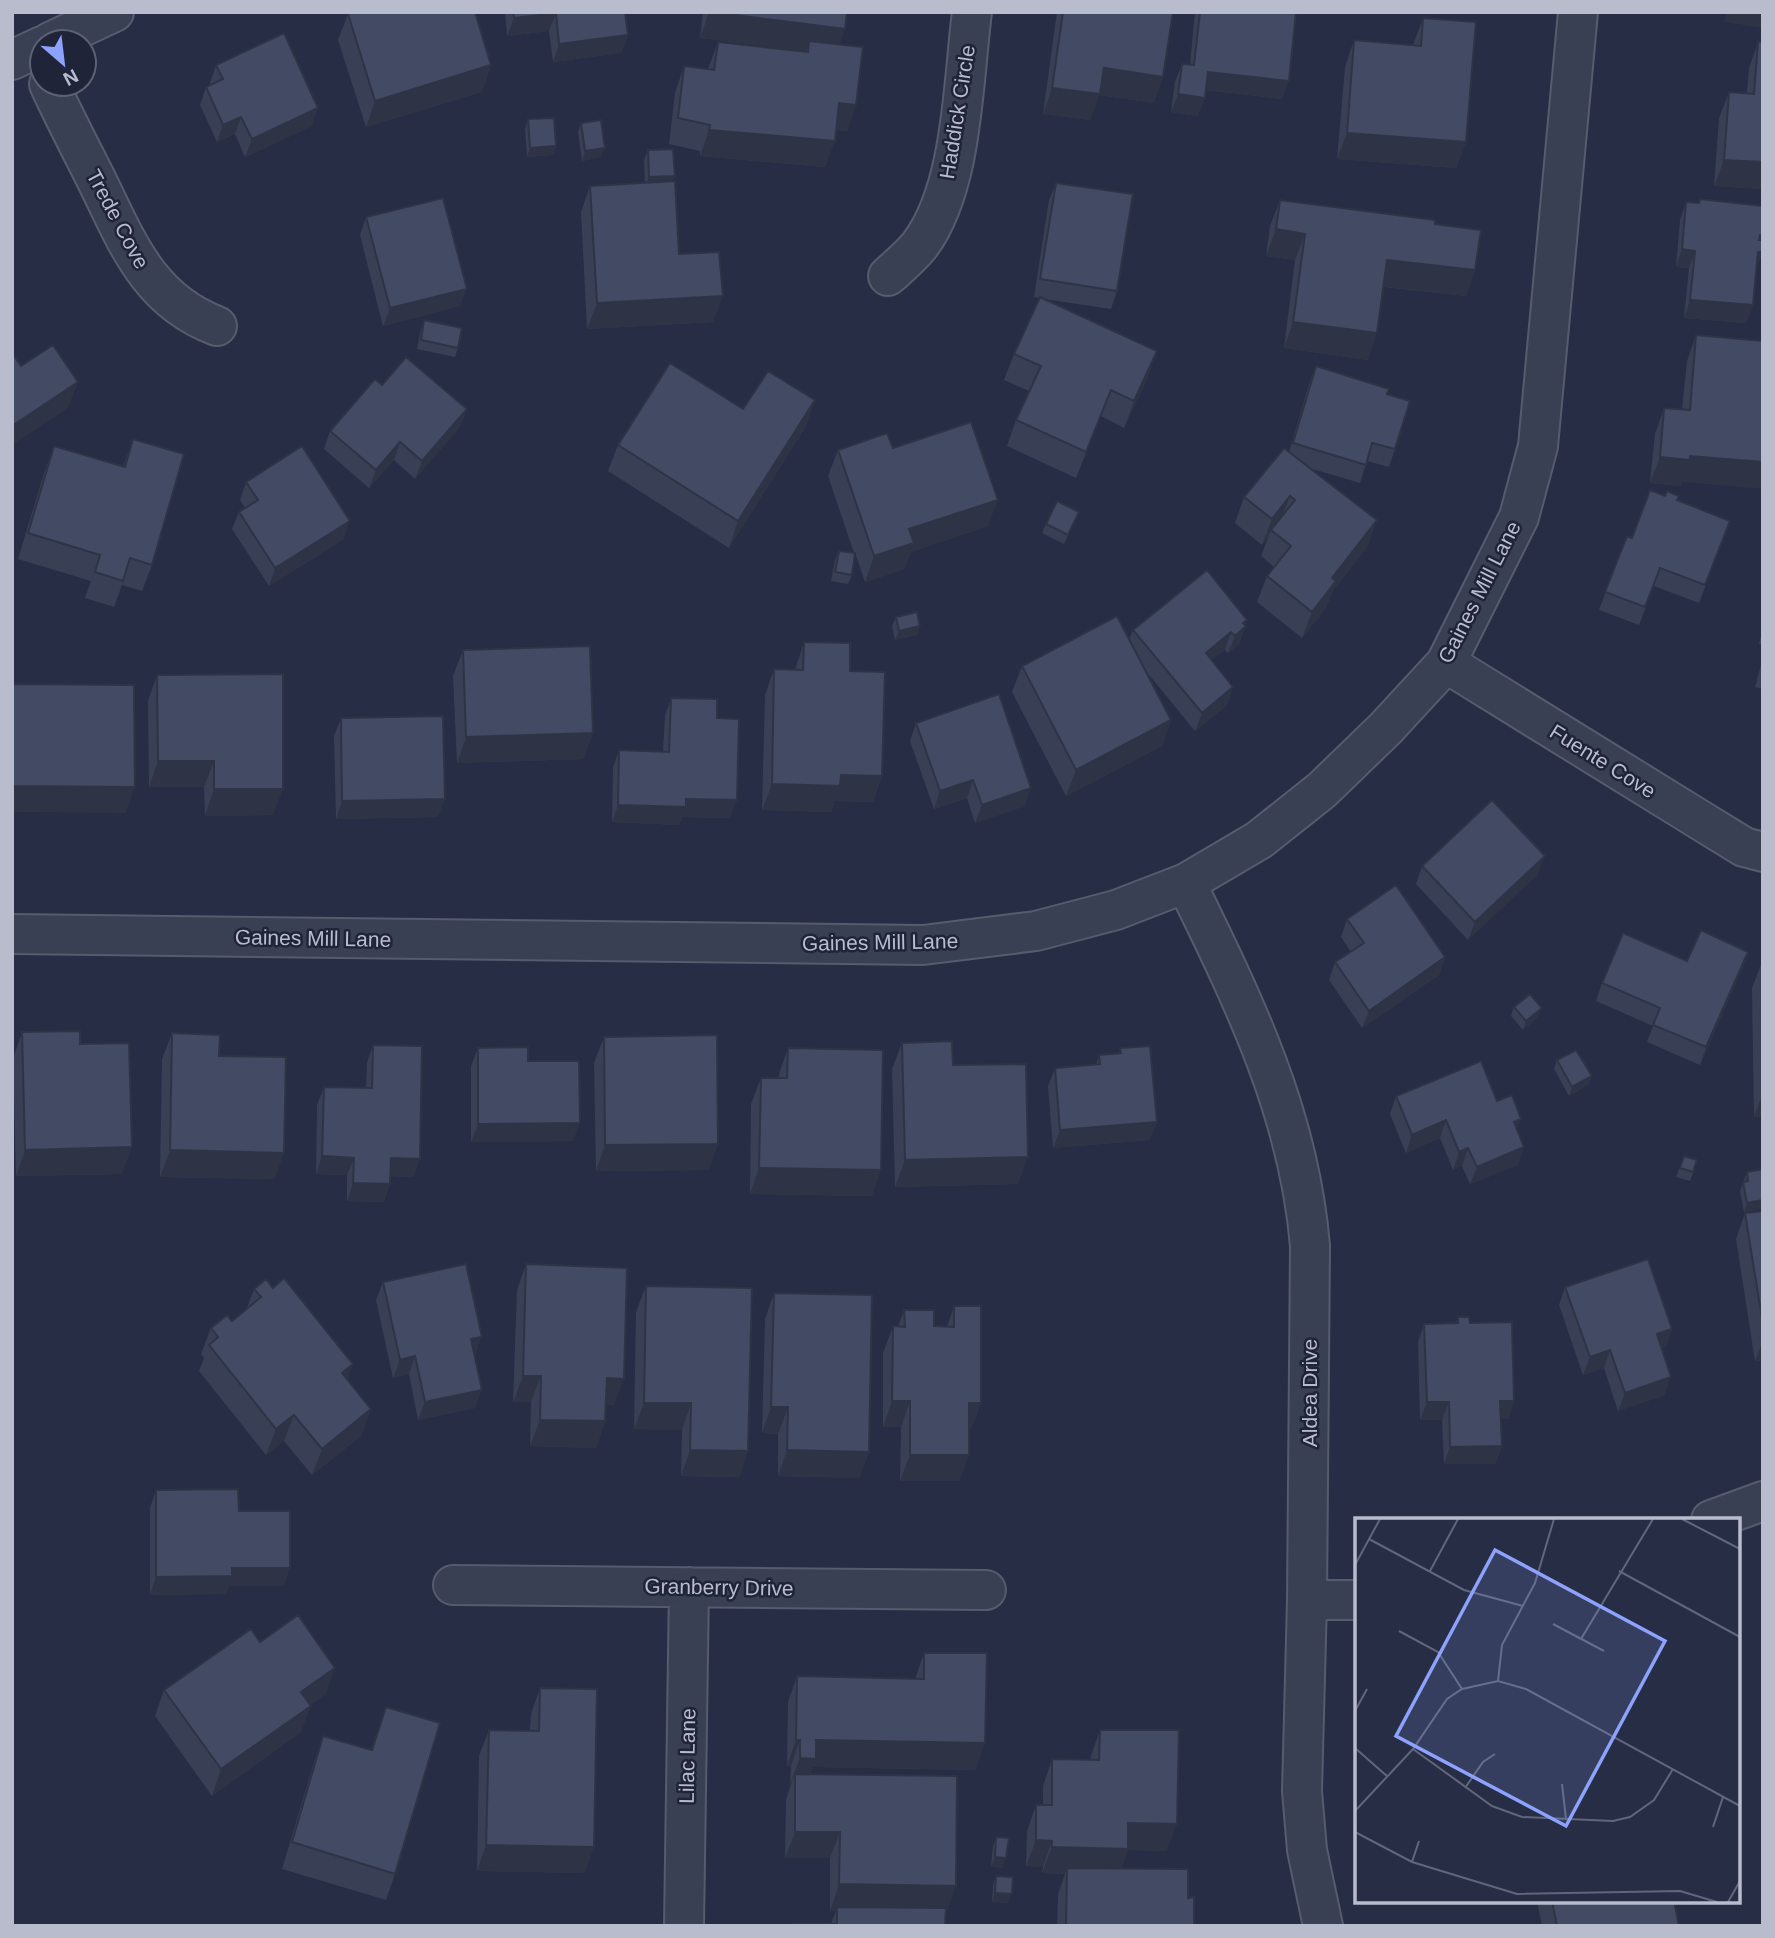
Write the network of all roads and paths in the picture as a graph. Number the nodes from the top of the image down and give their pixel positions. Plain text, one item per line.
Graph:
1 (114, 12) edge
2 (972, 12) edge
3 (1578, 12) edge
4 (84, 28) edge
5 (56, 98) edge
6 (888, 276) dead end
7 (217, 326) dead end
8 (1446, 663) junction
9 (1763, 852) edge
10 (1186, 883) junction
11 (12, 934) edge
12 (1763, 1502) edge
13 (1717, 1518) edge
14 (453, 1585) dead end
15 (689, 1587) junction
16 (986, 1590) dead end
17 (1307, 1600) junction
18 (1355, 1600) edge
19 (684, 1926) edge
20 (1323, 1926) edge

1 - 4 street
2 - 6 street, Haddick Circle
3 - 8 street, Gaines Mill Lane
5 - 7 street, Trede Cove
8 - 9 street, Fuente Cove
8 - 10 street, Gaines Mill Lane
10 - 11 street, Gaines Mill Lane
10 - 17 street, Aldea Drive
12 - 13 street
14 - 15 street, Granberry Drive
15 - 16 street, Granberry Drive
15 - 19 street, Lilac Lane
17 - 18 street
17 - 20 street, Aldea Drive

